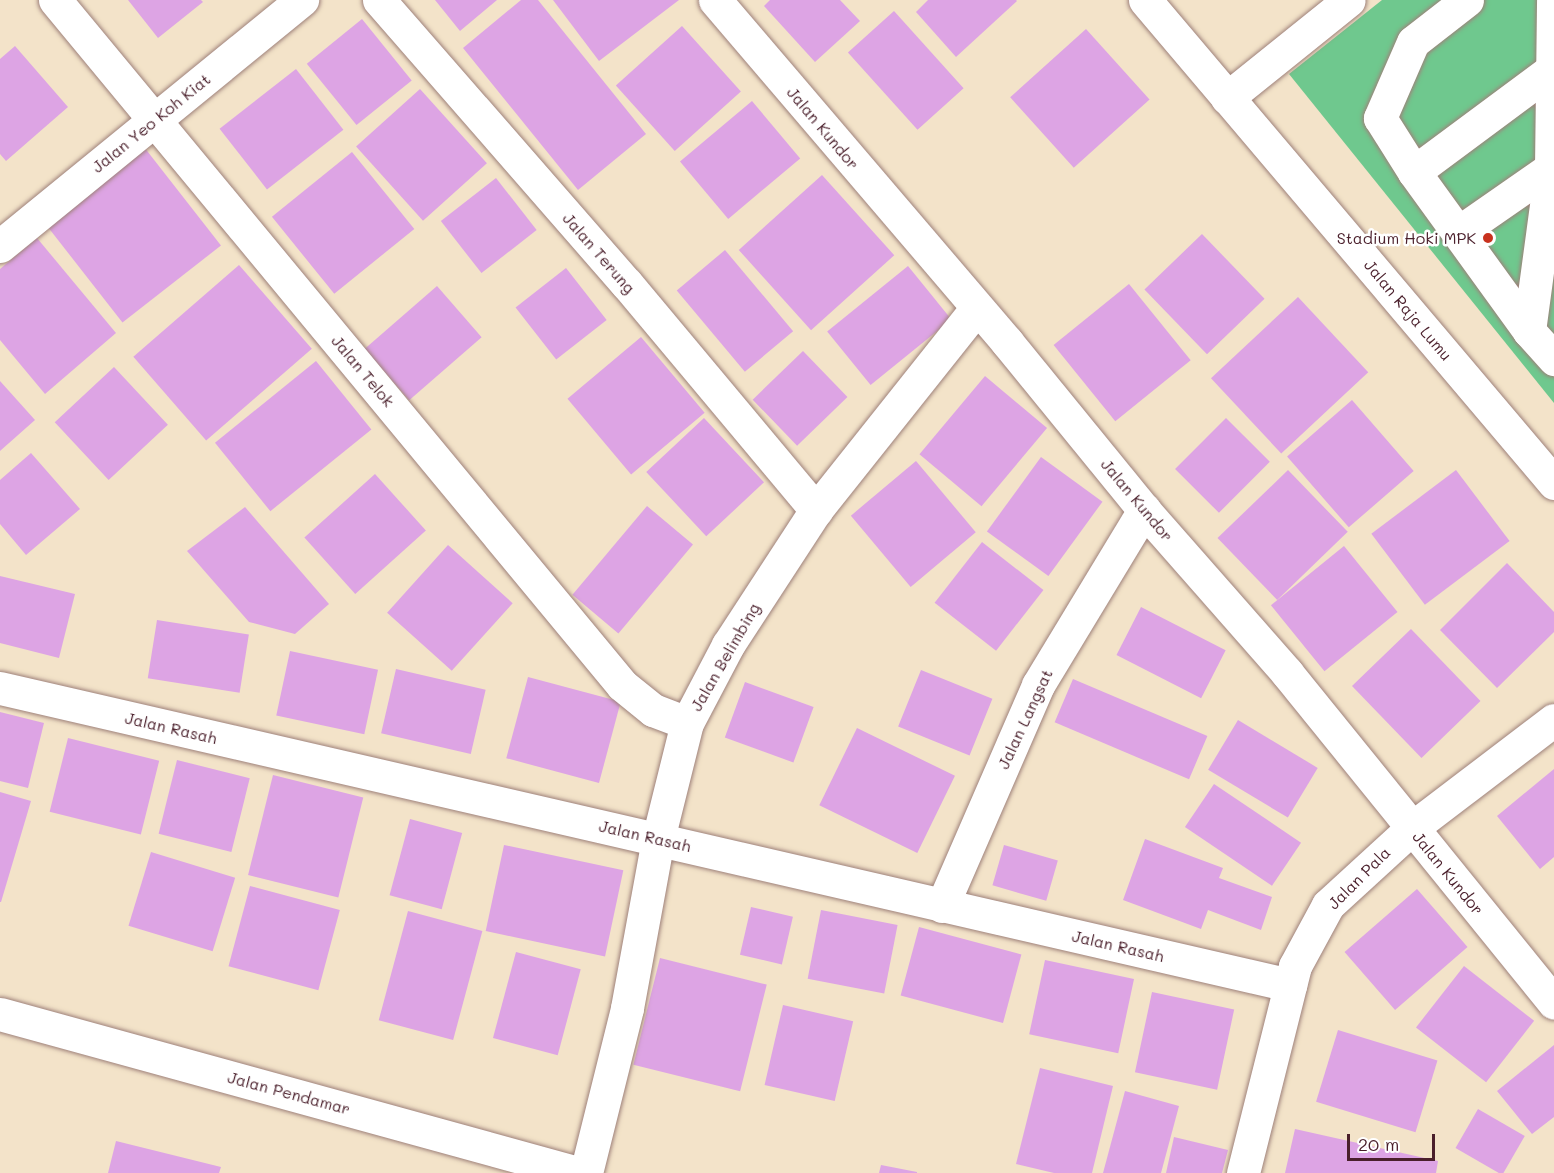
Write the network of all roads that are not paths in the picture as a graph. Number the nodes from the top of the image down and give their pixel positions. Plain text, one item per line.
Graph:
1 (55, 0) edge
2 (302, 0) edge
3 (379, 0) edge
4 (715, 0) edge
5 (1145, 0) edge
6 (1349, 0) edge
7 (1467, 0) edge
8 (1553, 0) edge
9 (1550, 71) junction
10 (1227, 98) junction
11 (156, 120) junction
12 (1551, 168) junction
13 (1414, 172) junction
14 (1459, 232) junction
15 (0, 246) edge
16 (976, 309) junction
17 (1529, 332) junction
18 (1554, 359) edge
19 (1554, 483) edge
20 (816, 510) junction
21 (1144, 510) junction
22 (0, 688) edge
23 (1554, 720) edge
24 (687, 723) junction
25 (1412, 828) junction
26 (658, 839) junction
27 (942, 906) junction
28 (1290, 985) junction
29 (1554, 1003) edge
30 (0, 1014) edge
31 (578, 1173) edge
32 (586, 1173) edge
33 (1243, 1173) edge

1 - 11 street, Jalan Telok
2 - 11 street, Jalan Yeo Koh Kiat
3 - 20 street, Jalan Terung
4 - 16 street, Jalan Kundor
5 - 10 street, Jalan Raja Lumu
6 - 10 street
7 - 13 street
8 - 9 street
9 - 12 street
9 - 13 street
10 - 19 street, Jalan Raja Lumu
11 - 15 street, Jalan Yeo Koh Kiat
11 - 24 street, Jalan Telok
12 - 14 street
12 - 17 street
13 - 14 street
14 - 17 street
16 - 20 street, Jalan Belimbing
16 - 21 street, Jalan Kundor
17 - 18 street
20 - 24 street, Jalan Belimbing
21 - 25 street, Jalan Kundor
21 - 27 street, Jalan Langsat
22 - 26 street, Jalan Rasah
23 - 25 street, Jalan Pala
24 - 26 street, Jalan Belimbing
25 - 28 street, Jalan Pala
25 - 29 street, Jalan Kundor
26 - 27 street, Jalan Rasah
26 - 32 street, Jalan Belimbing
27 - 28 street, Jalan Rasah
28 - 33 street, Jalan Pala
30 - 31 street, Jalan Pendamar

